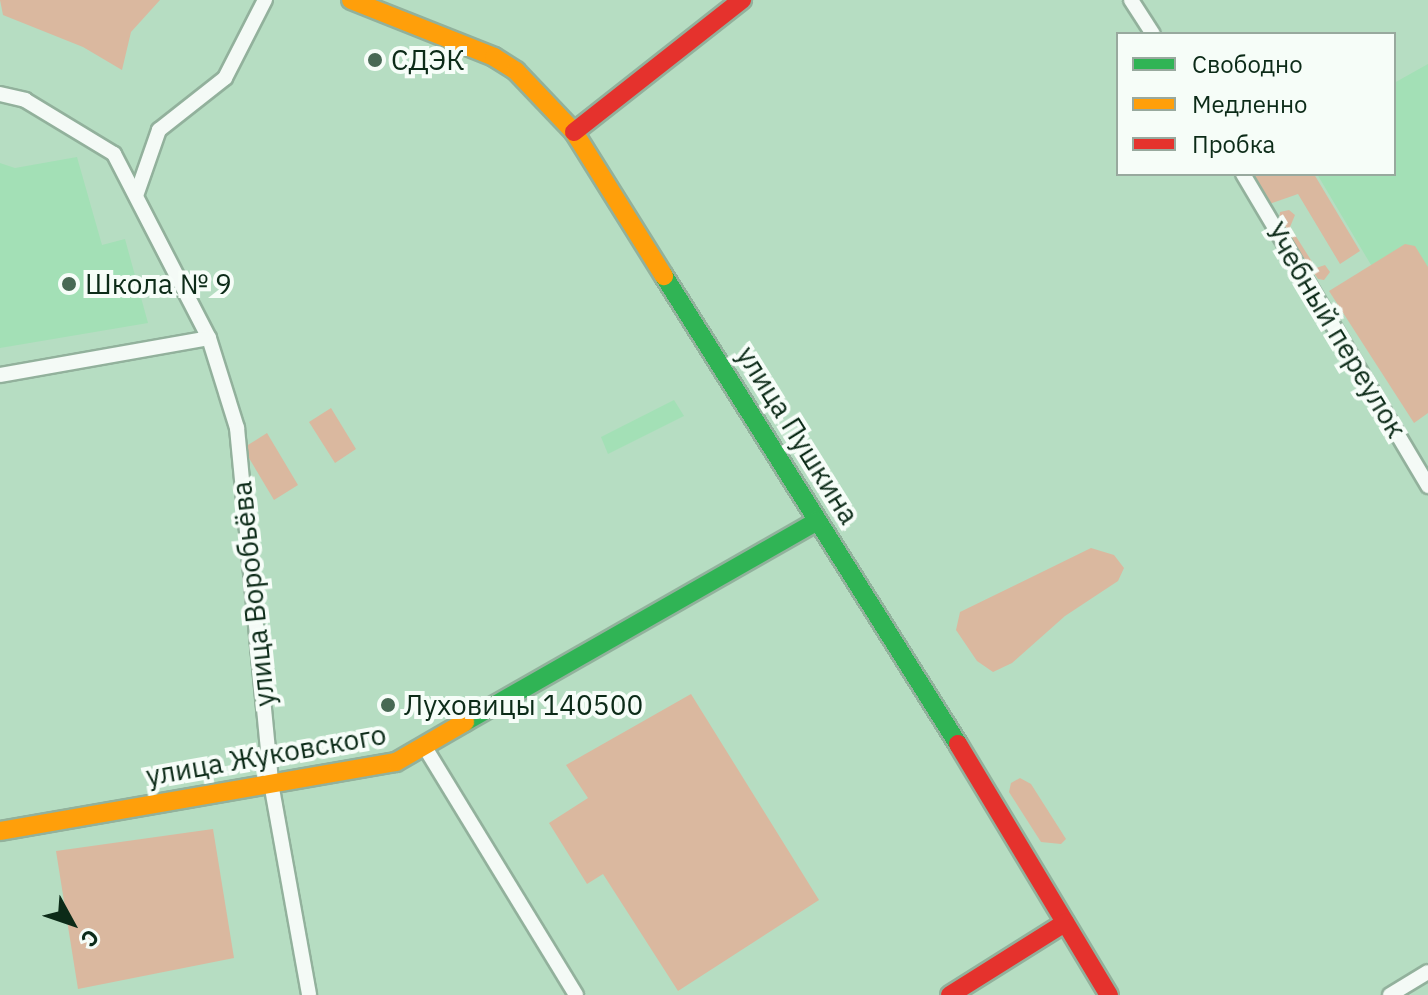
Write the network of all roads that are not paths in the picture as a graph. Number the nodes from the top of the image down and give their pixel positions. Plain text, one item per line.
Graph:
1 (265, 0) edge
2 (351, 0) edge
3 (742, 0) edge
4 (1131, 0) edge
5 (1152, 32) edge
6 (0, 94) edge
7 (574, 132) junction
8 (1244, 176) edge
9 (137, 193) junction
10 (209, 338) junction
11 (0, 375) edge
12 (1428, 486) edge
13 (817, 521) junction
14 (426, 749) junction
15 (271, 783) junction
16 (0, 831) edge
17 (1065, 923) junction
18 (1428, 972) edge
19 (309, 995) edge
20 (576, 995) edge
21 (950, 995) edge
22 (1109, 995) edge
23 (1390, 995) edge

1 - 9 street
2 - 7 main road, улица Пушкина
3 - 7 main road
4 - 5 street
6 - 9 street, улица Воробьёва
7 - 13 main road, улица Пушкина
8 - 12 street, Учебный переулок
9 - 10 street, улица Воробьёва
10 - 11 street
10 - 15 street, улица Воробьёва
13 - 14 main road, улица Жуковского
13 - 17 main road, улица Пушкина
14 - 15 main road, улица Жуковского
14 - 20 street
15 - 16 main road, улица Жуковского
15 - 19 street, улица Воробьёва
17 - 21 main road
17 - 22 main road, улица Пушкина
18 - 23 street

